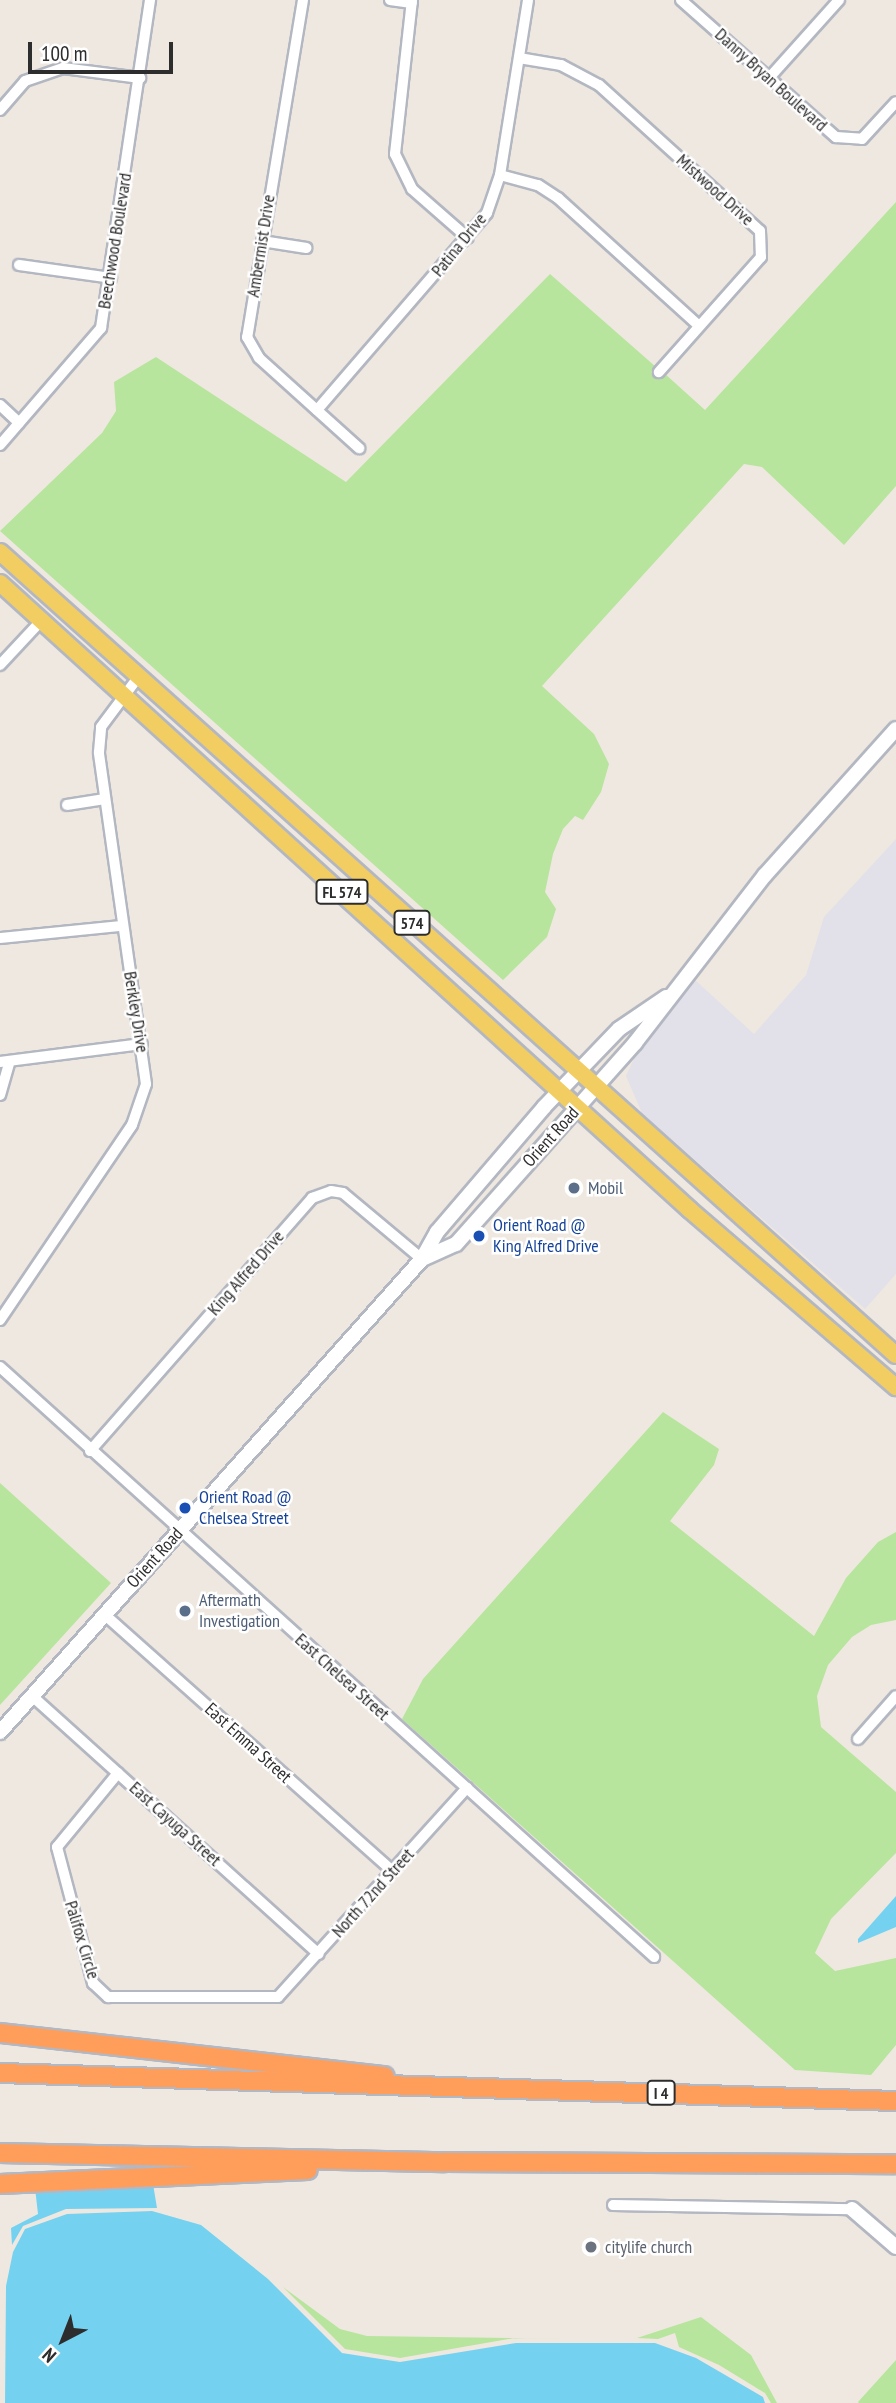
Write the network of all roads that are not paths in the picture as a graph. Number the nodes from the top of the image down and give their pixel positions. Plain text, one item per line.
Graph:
1 (150, 0) edge
2 (303, 0) edge
3 (390, 0) edge
4 (528, 0) edge
5 (839, 0) edge
6 (684, 1) edge
7 (412, 2) edge
8 (520, 58) junction
9 (140, 78) junction
10 (769, 78) junction
11 (896, 102) edge
12 (0, 110) edge
13 (500, 175) junction
14 (468, 238) junction
15 (262, 241) junction
16 (306, 248) dead end
17 (19, 265) dead end
18 (111, 278) junction
19 (699, 327) junction
20 (659, 372) dead end
21 (0, 405) edge
22 (317, 410) junction
23 (19, 423) junction
24 (0, 445) edge
25 (359, 448) dead end
26 (0, 552) edge
27 (0, 583) edge
28 (41, 621) junction
29 (0, 664) edge
30 (139, 676) junction
31 (123, 694) junction
32 (896, 729) edge
33 (105, 799) junction
34 (66, 805) dead end
35 (121, 926) junction
36 (0, 938) edge
37 (666, 997) junction
38 (142, 1044) junction
39 (4, 1062) edge
40 (578, 1072) junction
41 (595, 1088) junction
42 (560, 1091) junction
43 (0, 1095) edge
44 (578, 1107) junction
45 (422, 1259) junction
46 (0, 1320) edge
47 (896, 1355) edge
48 (0, 1367) edge
49 (896, 1387) edge
50 (90, 1451) junction
51 (180, 1532) junction
52 (104, 1614) junction
53 (32, 1695) junction
54 (895, 1698) edge
55 (0, 1732) edge
56 (858, 1739) dead end
57 (118, 1773) junction
58 (467, 1788) junction
59 (392, 1871) junction
60 (319, 1954) junction
61 (654, 1957) dead end
62 (278, 1997) joint
63 (0, 2033) edge
64 (0, 2073) edge
65 (426, 2086) junction
66 (896, 2101) edge
67 (0, 2153) edge
68 (445, 2162) junction
69 (896, 2164) edge
70 (0, 2184) edge
71 (613, 2205) dead end
72 (852, 2209) joint
73 (896, 2247) edge

1 - 9 street, Beechwood Boulevard
2 - 15 street, Ambermist Drive
3 - 7 street
4 - 8 street, Patina Drive
5 - 10 street
6 - 10 street, Danny Bryan Boulevard
7 - 14 street
8 - 13 street, Patina Drive
8 - 19 street, Mistwood Drive
9 - 12 street
9 - 18 street, Beechwood Boulevard
10 - 11 street, Danny Bryan Boulevard
13 - 14 street, Patina Drive
13 - 19 street
14 - 22 street, Patina Drive
15 - 16 street
15 - 22 street, Ambermist Drive
17 - 18 street
18 - 23 street, Beechwood Boulevard
19 - 20 street, Mistwood Drive
21 - 23 street
22 - 25 street, Ambermist Drive
23 - 24 street, Beechwood Boulevard
26 - 30 main road, 574
27 - 28 main road, FL 574
28 - 29 street
28 - 31 main road, FL 574
30 - 31 street, Berkley Drive
30 - 40 main road, 574
31 - 33 street, Berkley Drive
31 - 42 main road, FL 574
32 - 37 street, Orient Road
33 - 34 street
33 - 35 street, Berkley Drive
35 - 36 street
35 - 38 street, Berkley Drive
37 - 40 street, Orient Road
37 - 41 street, Orient Road
38 - 39 street
38 - 46 street, Berkley Drive
39 - 43 street
40 - 41 main road, 574
40 - 42 street, Orient Road
41 - 44 street, Orient Road
41 - 47 main road, 574
42 - 44 main road, FL 574
42 - 45 street, Orient Road
44 - 45 street, Orient Road
44 - 49 main road, FL 574
45 - 50 street, King Alfred Drive
45 - 51 street, Orient Road
48 - 50 street, East Chelsea Street
50 - 51 street, East Chelsea Street
51 - 52 street, Orient Road
51 - 58 street, East Chelsea Street
52 - 53 street, Orient Road
52 - 59 street, East Emma Street
53 - 55 street, Orient Road
53 - 57 street, East Cayuga Street
54 - 56 street
57 - 60 street, East Cayuga Street
57 - 62 street, Palifox Circle
58 - 59 street, North 72nd Street
58 - 61 street, East Chelsea Street
59 - 60 street, North 72nd Street
60 - 62 street, North 72nd Street
63 - 65 highway
64 - 65 highway, I 4
65 - 66 highway, I 4
67 - 68 highway
68 - 69 highway
68 - 70 highway
71 - 72 street
72 - 73 street

